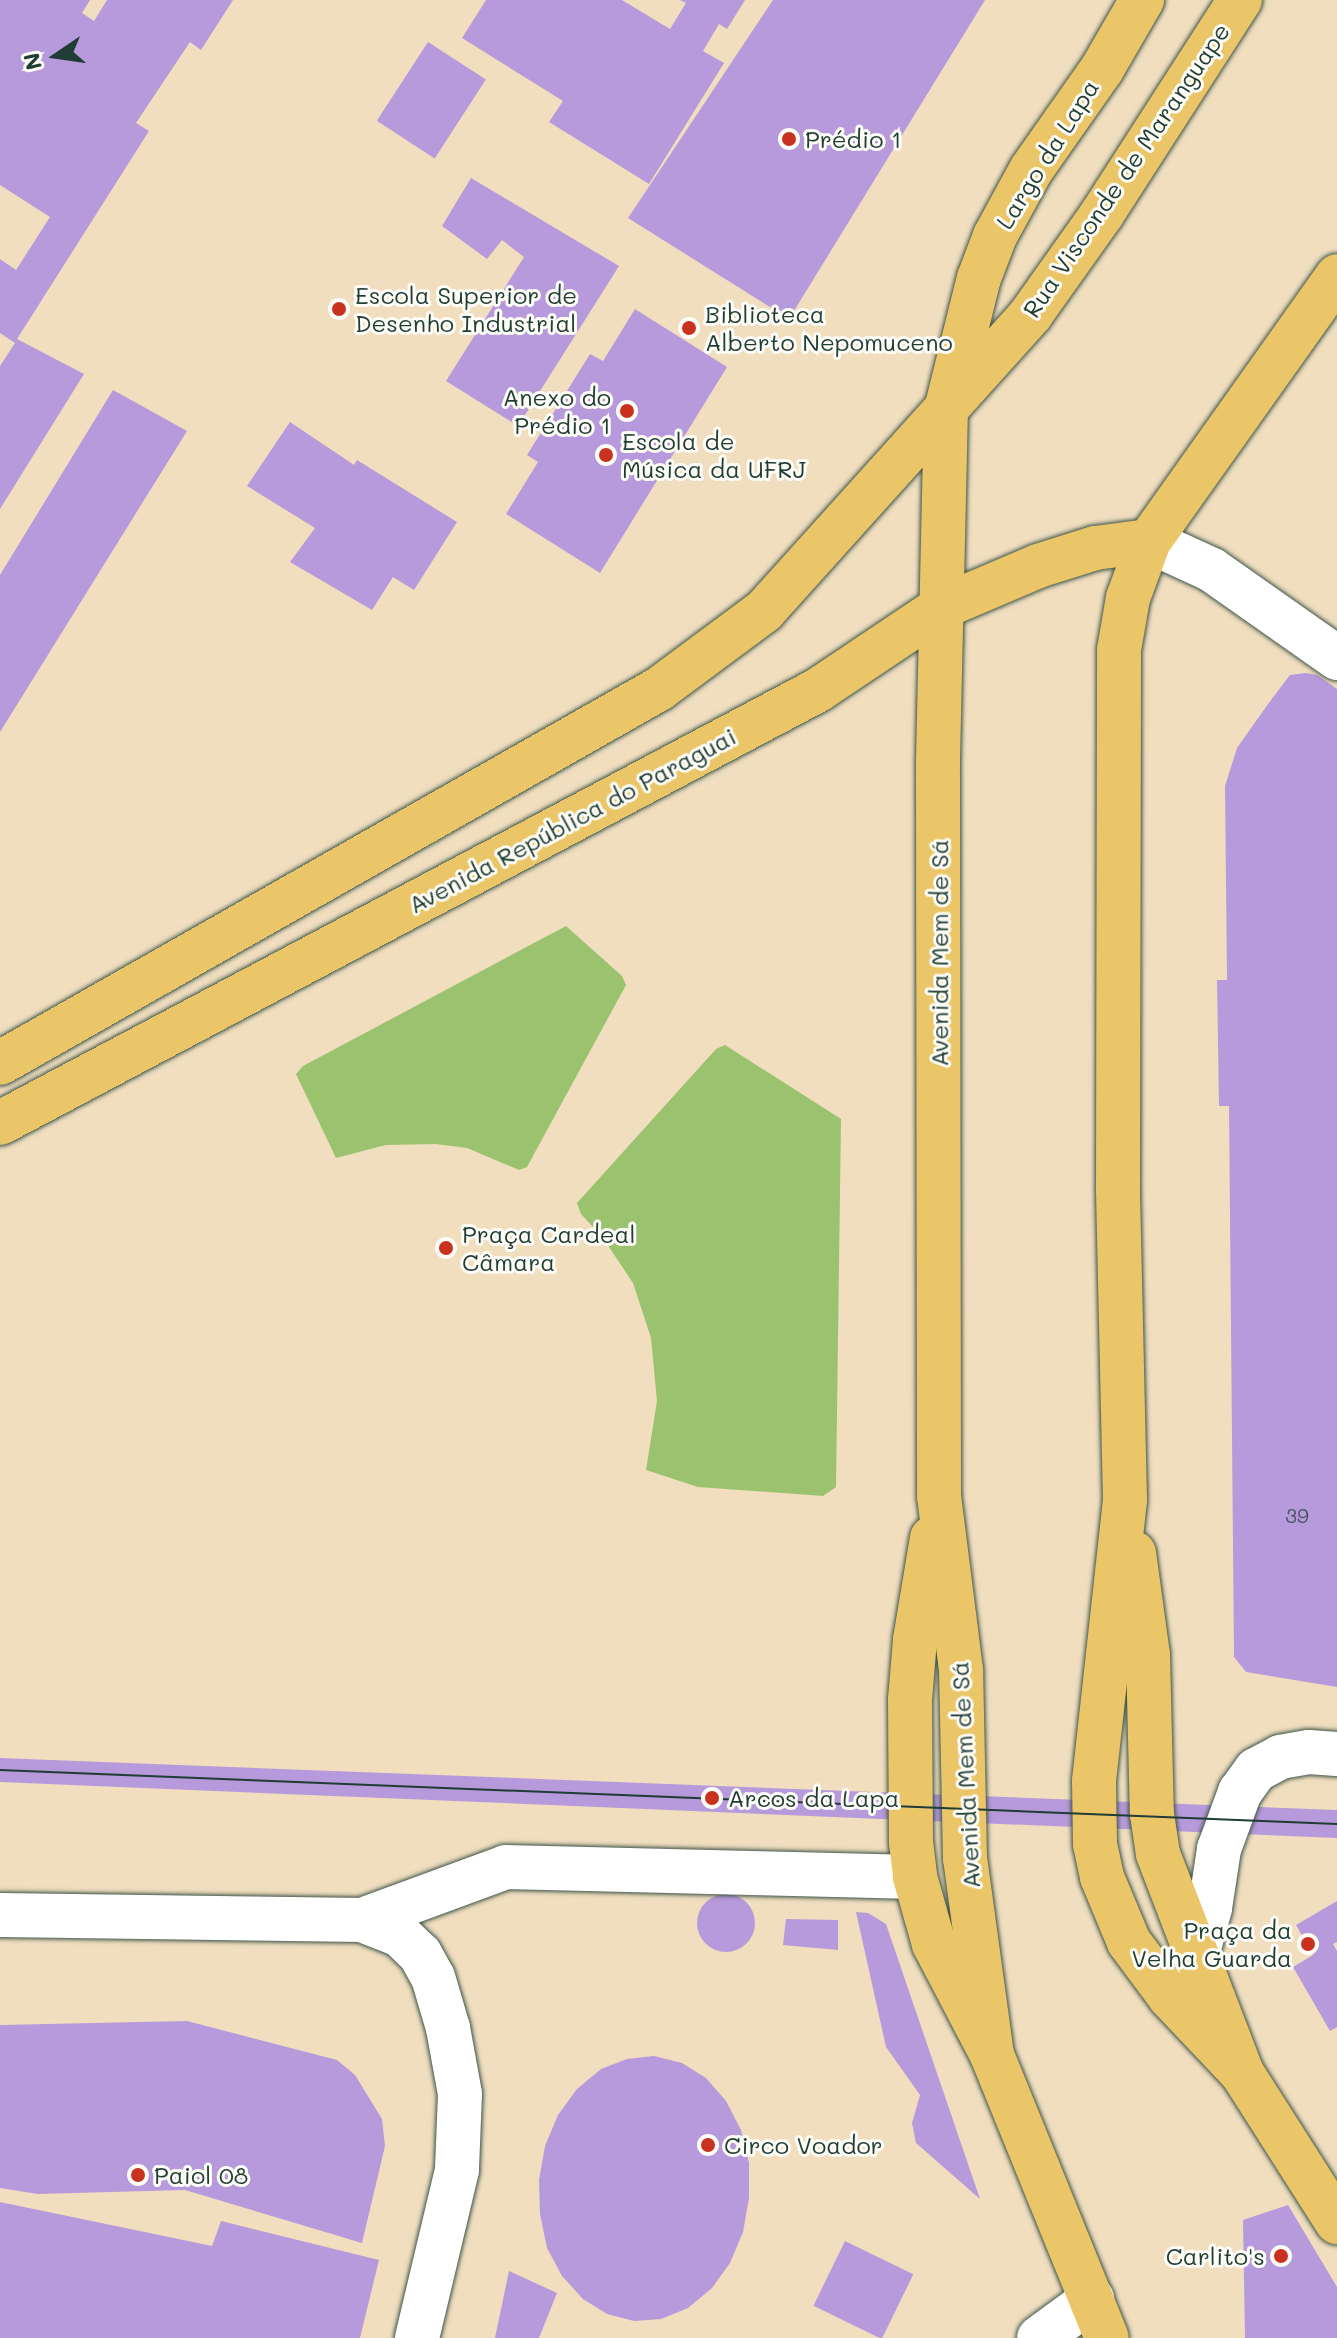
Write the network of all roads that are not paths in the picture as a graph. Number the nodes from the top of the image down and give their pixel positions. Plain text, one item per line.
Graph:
1 (1142, 0) edge
2 (1240, 0) edge
3 (1337, 276) edge
4 (946, 410) junction
5 (1149, 541) junction
6 (942, 607) junction
7 (1337, 658) edge
8 (2, 1065) edge
9 (0, 1123) edge
10 (939, 1496) junction
11 (1125, 1500) junction
12 (1337, 1754) edge
13 (915, 1877) junction
14 (0, 1915) edge
15 (362, 1920) junction
16 (1196, 1959) junction
17 (992, 2055) junction
18 (1242, 2073) junction
19 (1337, 2222) edge
20 (1100, 2319) edge
21 (417, 2338) edge
22 (1039, 2338) edge

1 - 4 main road, Largo da Lapa
2 - 4 main road, Rua Visconde de Maranguape
3 - 5 main road
4 - 6 main road, Avenida Mem de Sá
4 - 8 main road
5 - 6 main road, Avenida República do Paraguai
5 - 7 street
5 - 11 main road
6 - 9 main road, Avenida República do Paraguai
6 - 10 main road, Avenida Mem de Sá
10 - 13 main road, Avenida Mem de Sá
10 - 17 main road, Avenida Mem de Sá
11 - 16 main road
11 - 18 main road
12 - 16 street
13 - 15 street
13 - 17 main road, Avenida Mem de Sá
14 - 15 street
15 - 21 street
16 - 18 main road
17 - 20 main road, Avenida Mem de Sá
18 - 19 main road
20 - 22 street

